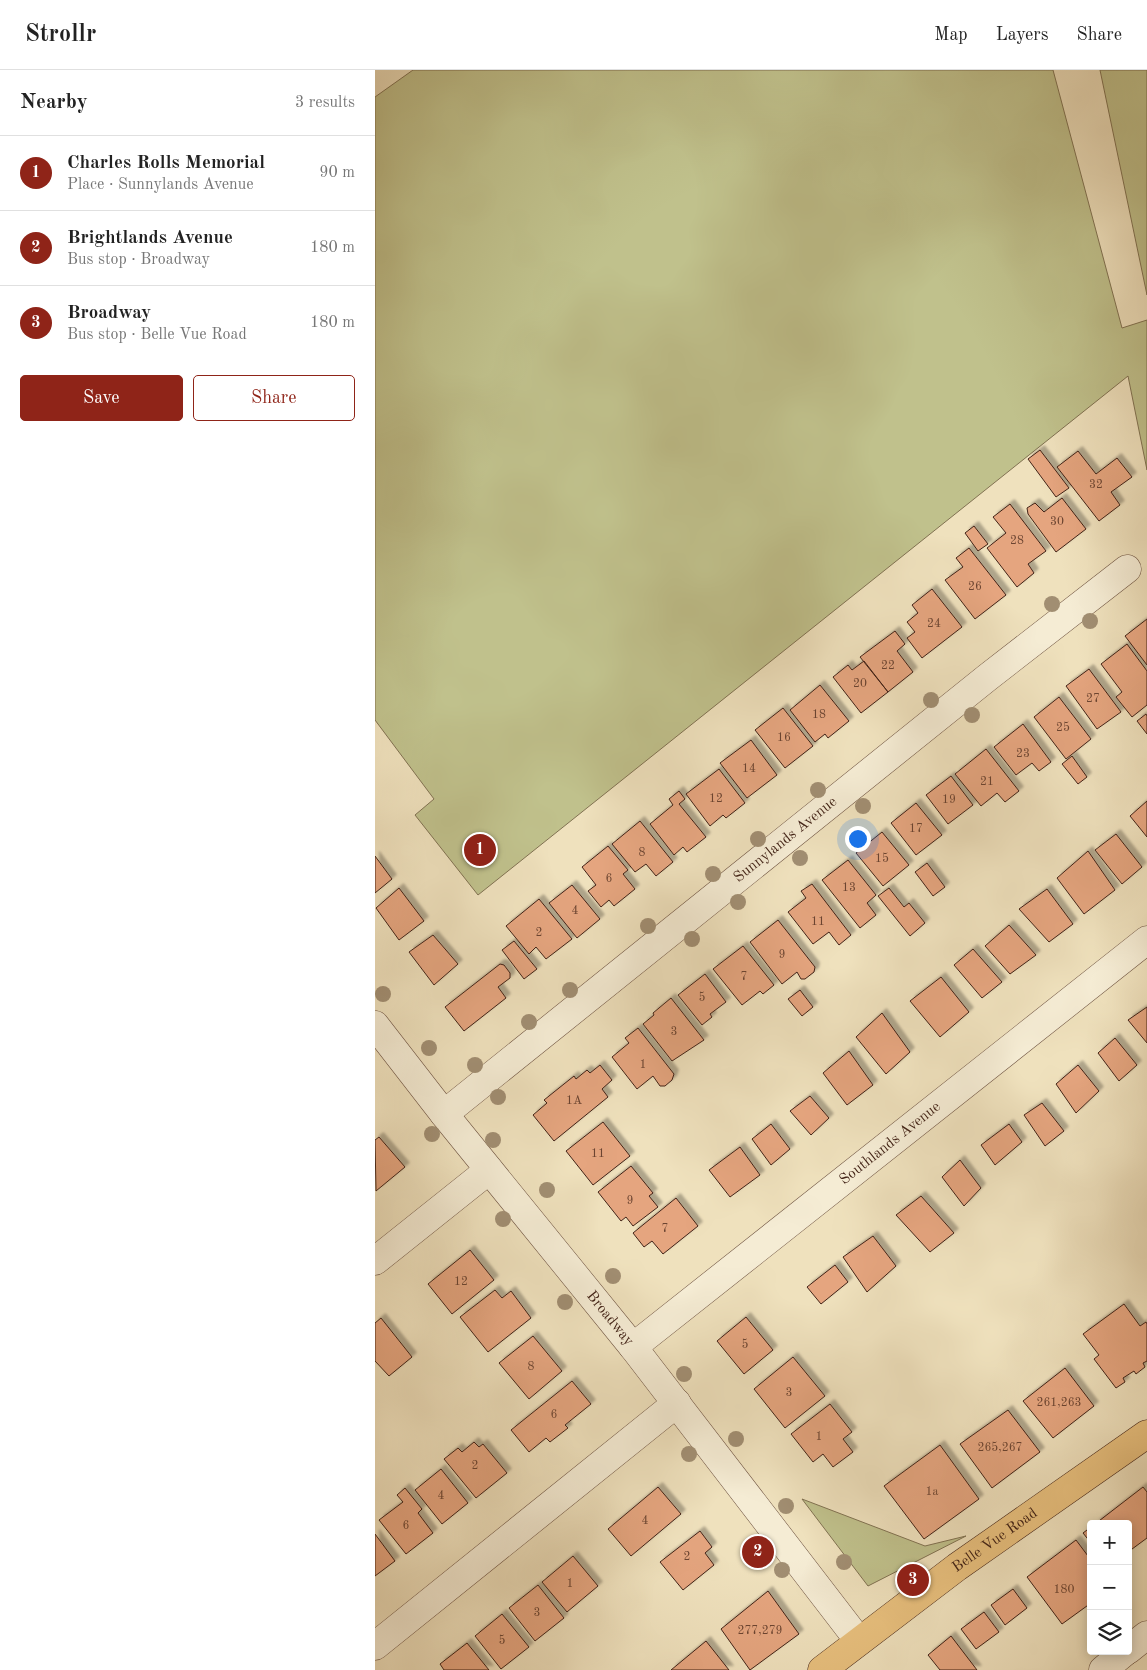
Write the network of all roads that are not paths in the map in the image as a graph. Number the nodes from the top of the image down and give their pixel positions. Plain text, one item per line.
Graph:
1 (1127, 569) dead end
2 (1147, 940) edge
3 (375, 1025) edge
4 (444, 1114) junction
5 (489, 1170) junction
6 (375, 1261) edge
7 (633, 1347) junction
8 (677, 1403) junction
9 (1147, 1434) edge
10 (1147, 1635) edge
11 (859, 1641) junction
12 (375, 1646) edge
13 (1132, 1647) edge
14 (1122, 1655) edge
15 (822, 1670) edge
16 (1103, 1670) edge

1 - 4 street, Sunnylands Avenue
2 - 7 street, Southlands Avenue
3 - 4 street, Broadway
4 - 5 street, Broadway
5 - 6 street
5 - 7 street, Broadway
7 - 8 street, Broadway
8 - 11 street, Broadway
8 - 12 street
9 - 11 main road, Belle Vue Road
10 - 13 street
11 - 15 main road, Belle Vue Road
14 - 16 street

